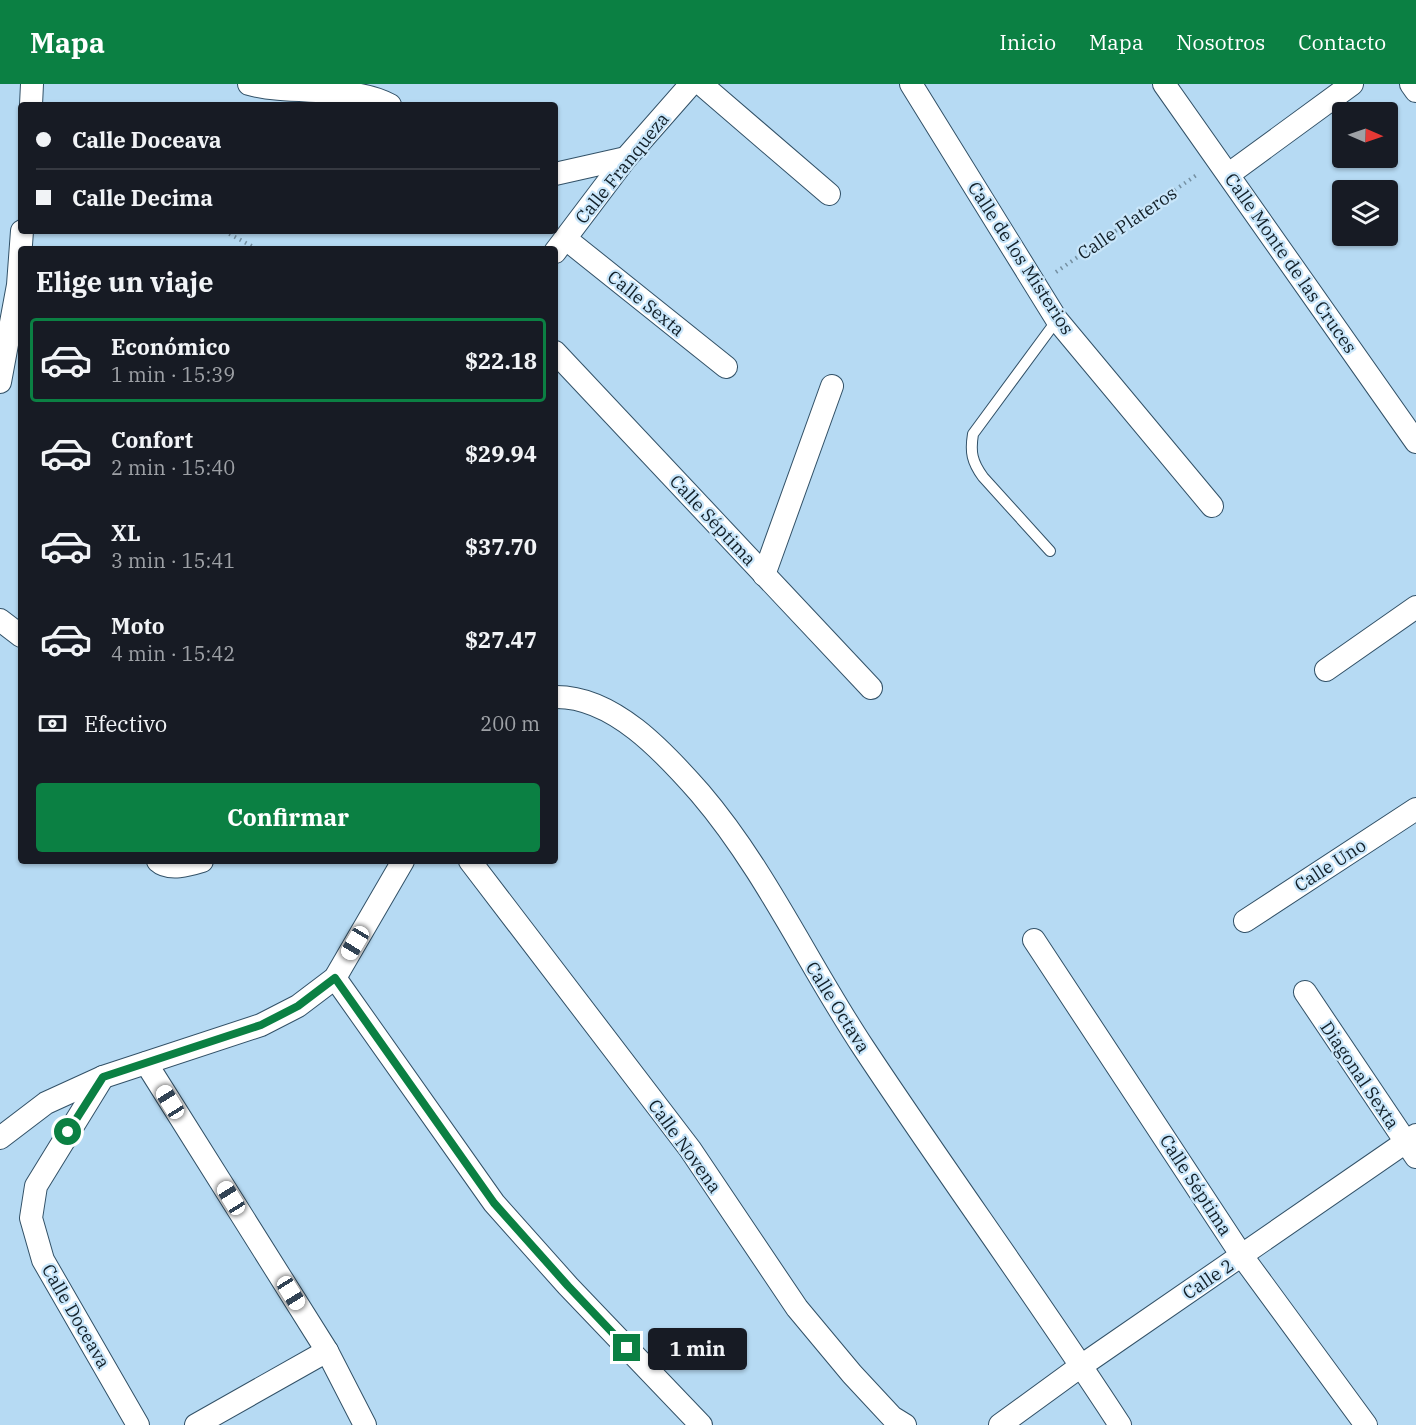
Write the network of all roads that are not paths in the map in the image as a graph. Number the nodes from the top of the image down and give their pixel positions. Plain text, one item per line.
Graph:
1 (252, 84) edge
2 (691, 84) edge
3 (701, 84) edge
4 (911, 84) edge
5 (1164, 84) edge
6 (1352, 84) edge
7 (1411, 84) edge
8 (1416, 91) edge
9 (384, 102) edge
10 (626, 158) junction
11 (1224, 167) junction
12 (558, 173) edge
13 (829, 194) dead end
14 (560, 246) edge
15 (18, 285) edge
16 (1057, 320) junction
17 (558, 355) edge
18 (726, 367) dead end
19 (0, 382) edge
20 (832, 386) dead end
21 (1416, 442) edge
22 (1212, 506) dead end
23 (1050, 551) dead end
24 (764, 574) junction
25 (1416, 607) edge
26 (0, 620) edge
27 (18, 634) edge
28 (1326, 670) dead end
29 (871, 688) dead end
30 (558, 697) edge
31 (1416, 809) edge
32 (169, 864) edge
33 (186, 864) edge
34 (401, 864) edge
35 (472, 864) edge
36 (1245, 921) dead end
37 (1034, 940) dead end
38 (335, 978) junction
39 (1305, 992) dead end
40 (146, 1063) junction
41 (103, 1077) junction
42 (0, 1138) edge
43 (1412, 1145) edge
44 (1242, 1256) junction
45 (327, 1351) junction
46 (1081, 1366) junction
47 (138, 1425) edge
48 (196, 1425) edge
49 (365, 1425) edge
50 (701, 1425) edge
51 (905, 1425) edge
52 (1000, 1425) edge
53 (1120, 1425) edge
54 (1365, 1425) edge

1 - 9 street
2 - 10 street, Calle Franqueza
3 - 13 street
4 - 16 street, Calle de los Misterios
5 - 11 street, Calle Monte de las Cruces
6 - 11 street
7 - 8 street
10 - 12 street
10 - 14 street, Calle Franqueza
11 - 21 street, Calle Monte de las Cruces
14 - 18 street, Calle Sexta
15 - 19 street
16 - 22 street, Calle de los Misterios
16 - 23 lane
17 - 24 street, Calle Séptima
20 - 24 street
24 - 29 street, Calle Séptima
25 - 28 street
26 - 27 street
30 - 46 street, Calle Octava
31 - 36 street, Calle Uno
32 - 33 street
34 - 38 street
35 - 51 street, Calle Novena
37 - 44 street, Calle Séptima
38 - 40 street
38 - 50 street
39 - 43 street, Diagonal Sexta
40 - 41 street
40 - 45 street
41 - 42 street
41 - 47 street, Calle Doceava
43 - 44 street, Calle 2
44 - 46 street, Calle 2
44 - 54 street, Calle Séptima
45 - 48 street
45 - 49 street
46 - 52 street, Calle 2
46 - 53 street, Calle Octava

